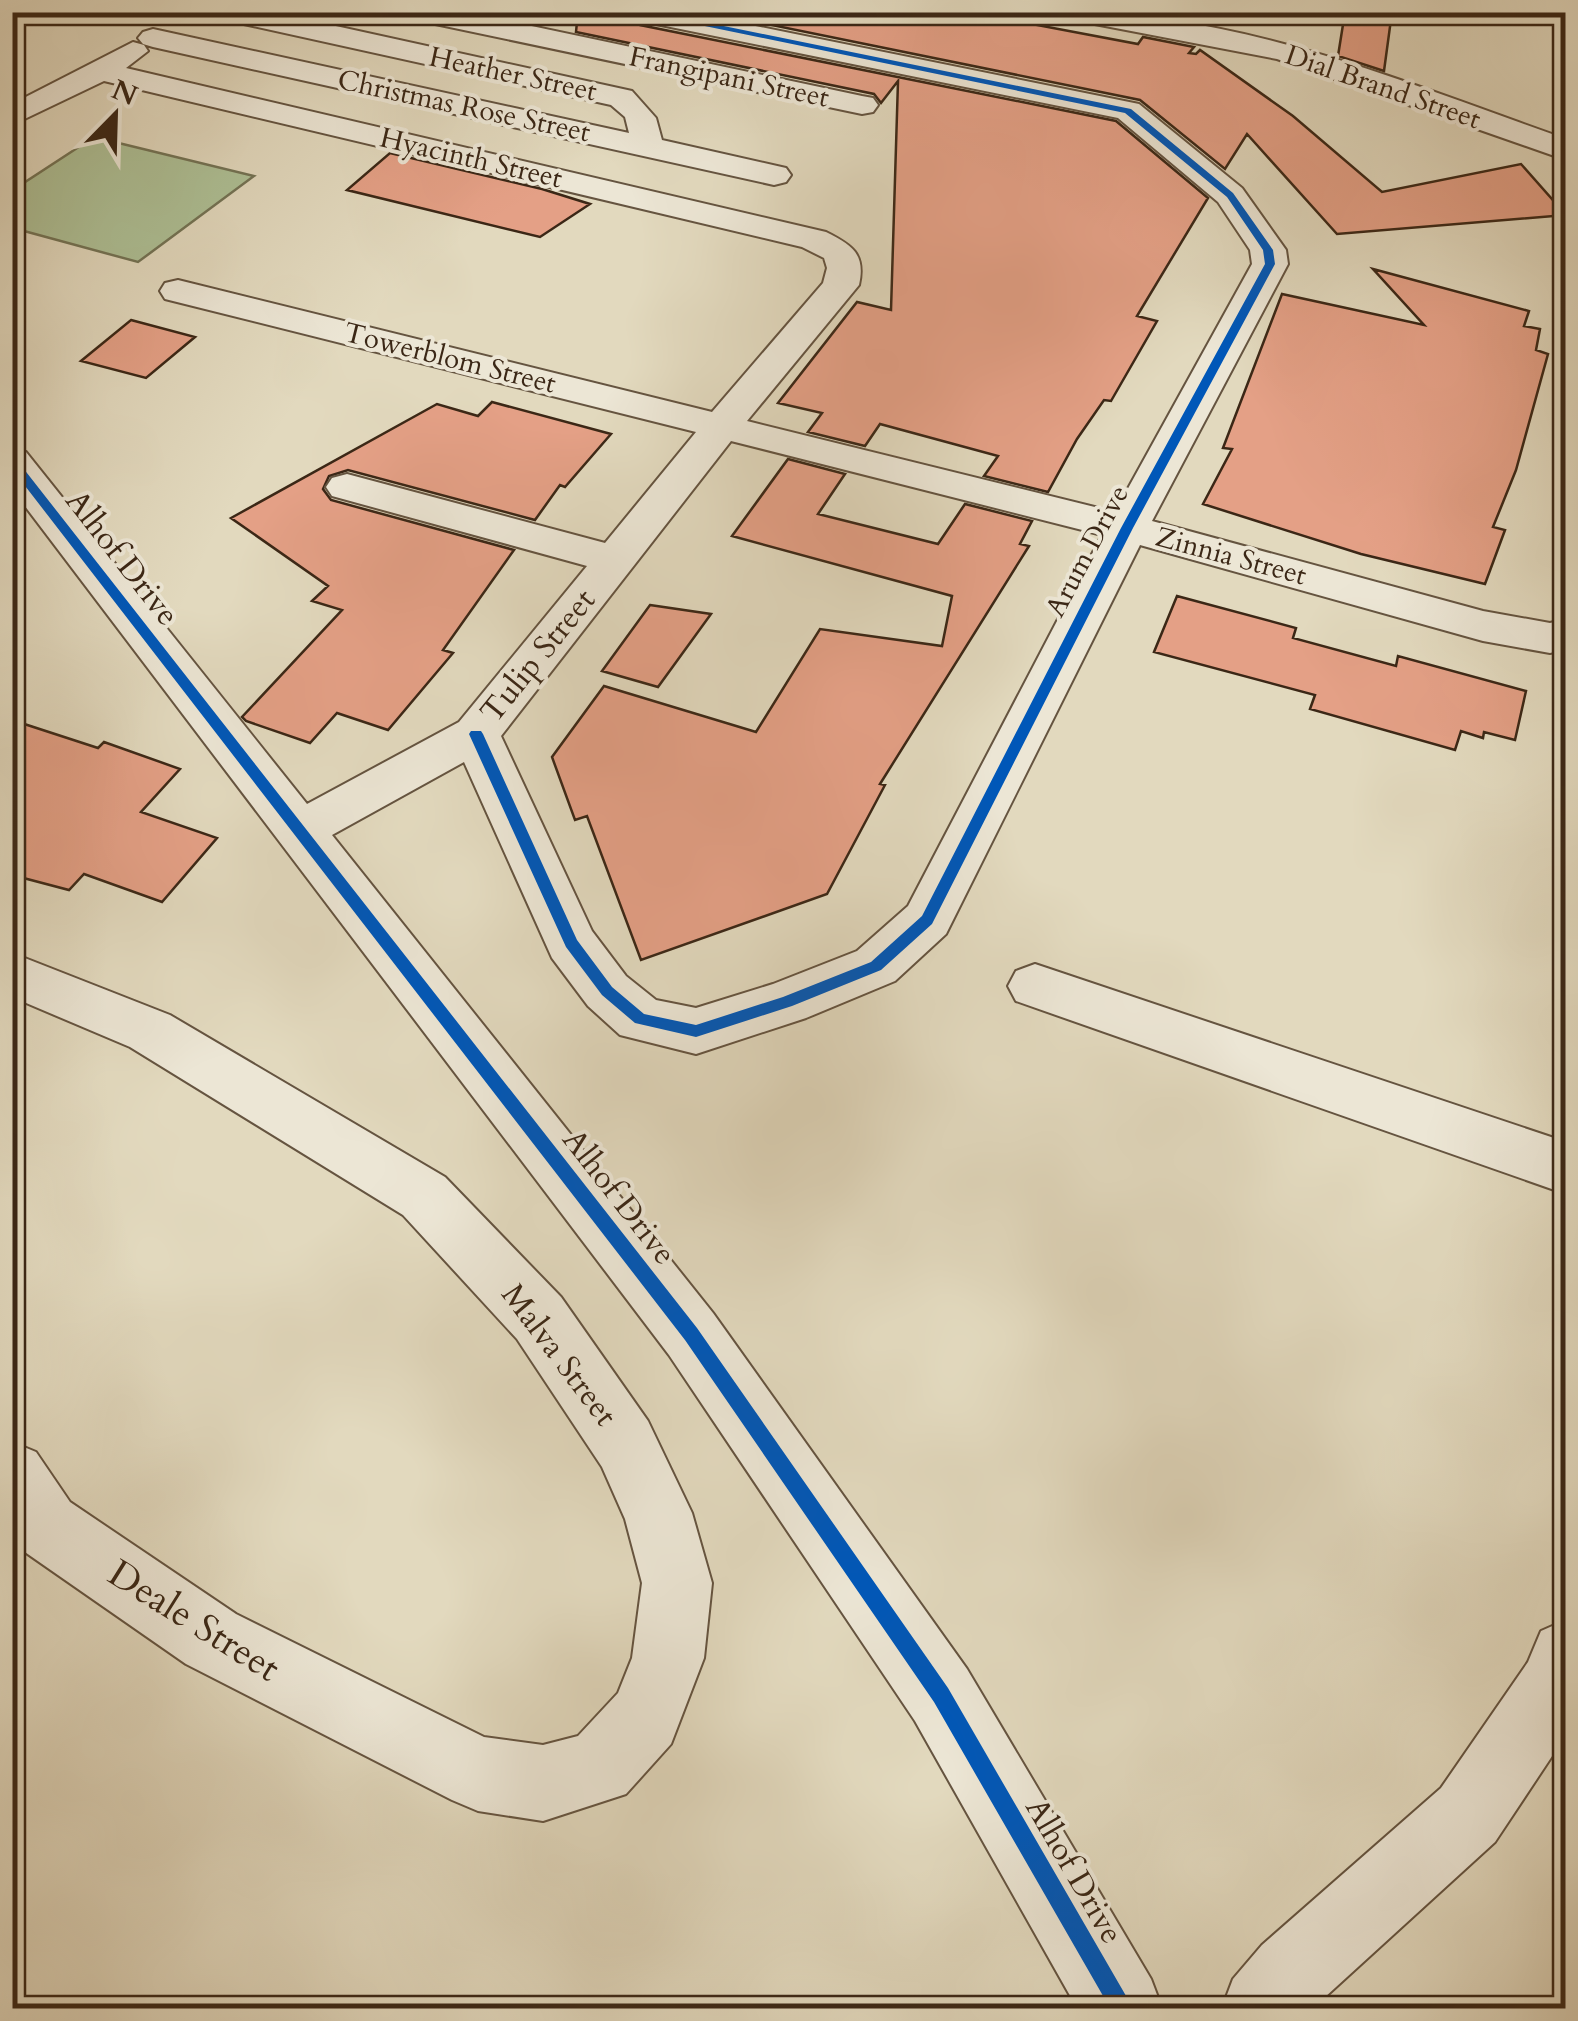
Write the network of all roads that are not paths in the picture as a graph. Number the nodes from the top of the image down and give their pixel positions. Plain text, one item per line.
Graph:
1 (192, 12) edge
2 (230, 12) edge
3 (421, 12) edge
4 (640, 12) edge
5 (1079, 12) edge
6 (153, 38) junction
7 (100, 71) junction
8 (862, 105) dead end
9 (12, 116) edge
10 (646, 146) junction
11 (1566, 150) edge
12 (774, 174) dead end
13 (840, 252) joint
14 (178, 290) dead end
15 (722, 426) junction
16 (12, 461) edge
17 (348, 488) dead end
18 (1127, 528) junction
19 (615, 560) junction
20 (1566, 634) edge
21 (476, 734) junction
22 (298, 831) junction
23 (12, 974) edge
24 (1035, 986) dead end
25 (1566, 1168) edge
26 (12, 1475) edge
27 (1566, 1656) edge
28 (399, 1737) joint
29 (1289, 1997) edge
30 (1122, 2008) edge

1 - 6 street
2 - 10 street, Heather Street
3 - 8 street, Frangipani Street
4 - 18 street, Arum Drive
5 - 11 street, Dial Brand Street
6 - 7 street
6 - 10 street, Christmas Rose Street
7 - 9 street
7 - 13 street, Hyacinth Street
10 - 12 street, Christmas Rose Street
13 - 15 street, Tulip Street
14 - 15 street, Towerblom Street
15 - 18 street, Zinnia Street
15 - 19 street, Tulip Street
16 - 22 street, Alhof Drive
17 - 19 street, Tulip Street
18 - 20 street, Zinnia Street
18 - 21 street, Arum Drive
19 - 21 street, Tulip Street
21 - 22 street, Tulip Street
22 - 30 street, Alhof Drive
23 - 28 street, Malva Street
24 - 25 street
26 - 28 street, Deale Street
27 - 29 street

